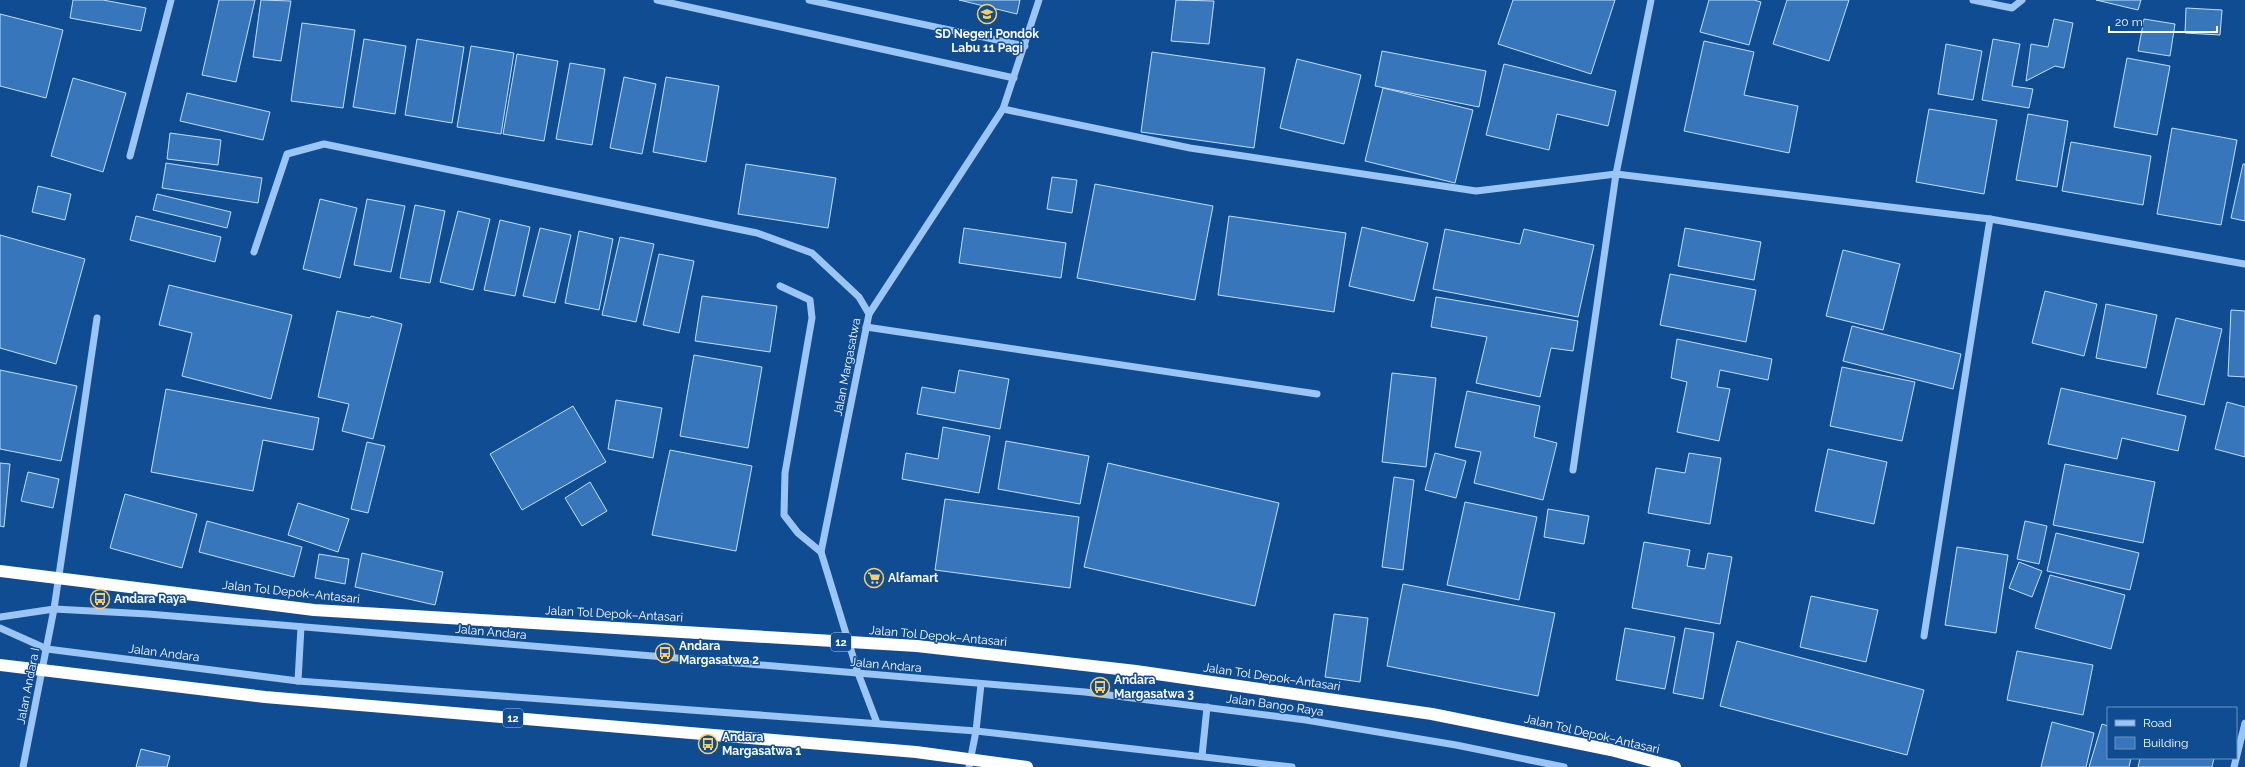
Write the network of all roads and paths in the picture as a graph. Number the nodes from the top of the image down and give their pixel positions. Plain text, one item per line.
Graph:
1 (171, 0) edge
2 (657, 0) edge
3 (809, 0) edge
4 (1039, 0) edge
5 (1651, 0) edge
6 (1973, 0) edge
7 (2022, 0) edge
8 (674, 2) edge
9 (1025, 46) junction
10 (1014, 78) junction
11 (1003, 108) junction
12 (130, 156) dead end
13 (1616, 174) junction
14 (1990, 219) junction
15 (254, 252) dead end
16 (2245, 264) edge
17 (780, 286) dead end
18 (869, 314) junction
19 (97, 318) dead end
20 (866, 327) junction
21 (1317, 394) dead end
22 (1573, 470) dead end
23 (821, 552) junction
24 (0, 570) edge
25 (54, 609) junction
26 (0, 617) edge
27 (302, 627) junction
28 (0, 628) edge
29 (1924, 636) dead end
30 (47, 649) junction
31 (0, 665) edge
32 (858, 673) junction
33 (298, 681) junction
34 (981, 684) junction
35 (1206, 707) junction
36 (877, 723) junction
37 (2245, 723) edge
38 (976, 731) junction
39 (2237, 755) edge
40 (1202, 756) junction
41 (23, 767) edge
42 (970, 767) edge
43 (1027, 767) edge
44 (1292, 767) edge
45 (1564, 767) edge
46 (1675, 767) edge

1 - 12 street
2 - 8 street
3 - 9 street
4 - 9 street, Jalan Margasatwa
5 - 13 street
6 - 7 street
8 - 10 street
9 - 10 street, Jalan Margasatwa
10 - 11 street, Jalan Margasatwa
11 - 13 street
11 - 18 street, Jalan Margasatwa
13 - 14 street
13 - 22 street
14 - 16 street
14 - 29 street
15 - 18 street
17 - 23 street
18 - 20 street, Jalan Margasatwa
19 - 25 street, Jalan Andara I
20 - 21 street
20 - 23 street, Jalan Margasatwa
23 - 32 street, Jalan Margasatwa
24 - 46 highway, Jalan Tol Depok–Antasari / 12, bridge
25 - 26 street, Jalan Andara
25 - 27 street, Jalan Andara
25 - 30 street, Jalan Andara I
27 - 32 street, Jalan Andara
27 - 33 street
28 - 30 street, Jalan Andara
30 - 33 street, Jalan Andara
30 - 41 street, Jalan Andara I
31 - 43 highway, 12, bridge
32 - 34 street, Jalan Andara
32 - 36 street, Jalan Margasatwa
33 - 36 street, Jalan Andara
34 - 35 street, Jalan Bango Raya
34 - 38 street
35 - 40 street
35 - 45 street, Jalan Bango Raya
36 - 38 street, Jalan Andara
37 - 39 street
38 - 40 street
38 - 42 street
40 - 44 street

